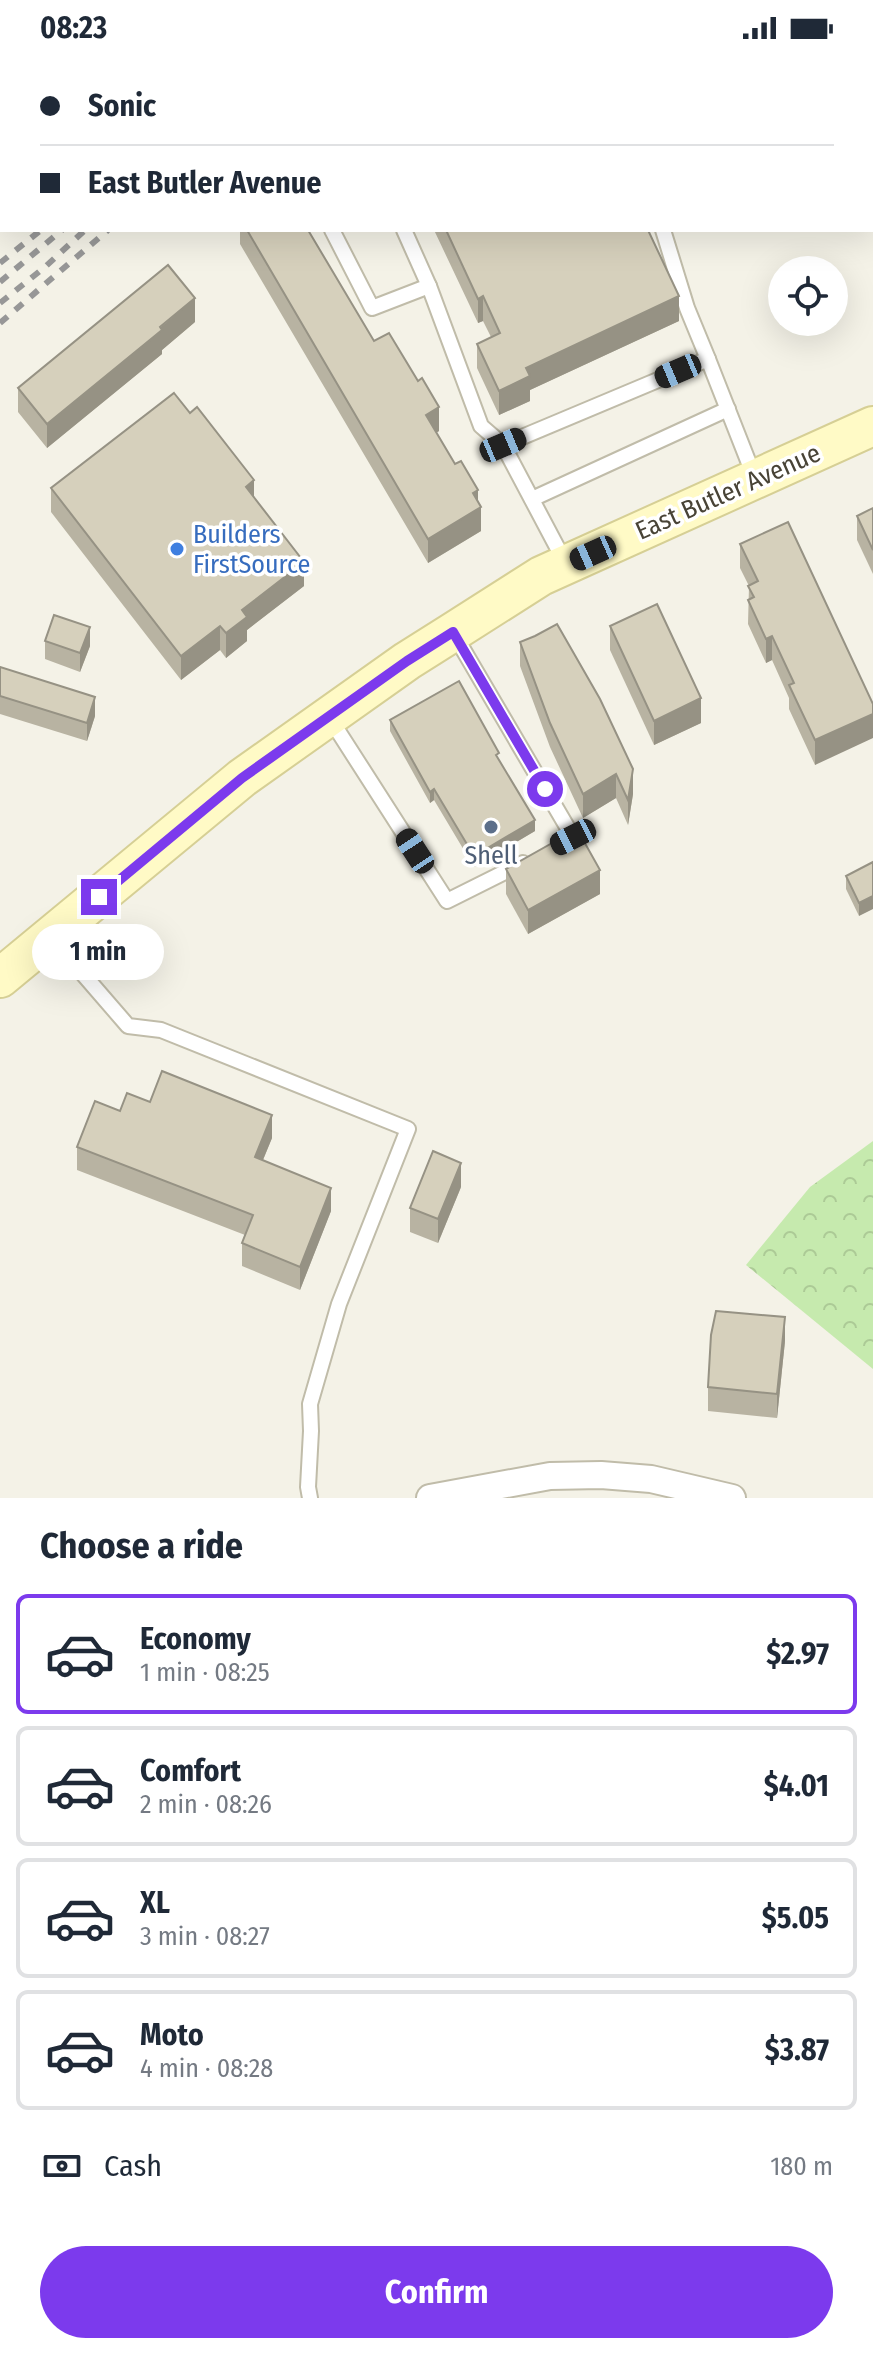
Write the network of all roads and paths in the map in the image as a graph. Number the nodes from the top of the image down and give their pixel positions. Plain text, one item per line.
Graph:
1 (333, 232) edge
2 (405, 232) edge
3 (664, 232) edge
4 (429, 286) junction
5 (708, 359) junction
6 (728, 409) junction
7 (873, 426) edge
8 (503, 445) junction
9 (755, 481) junction
10 (532, 499) junction
11 (567, 565) junction
12 (453, 632) junction
13 (328, 717) junction
14 (545, 851) edge
15 (531, 858) edge
16 (51, 937) junction
17 (0, 978) edge
18 (310, 1498) edge
19 (430, 1498) edge
20 (732, 1498) edge

1 - 4 lane
2 - 4 lane
3 - 5 lane
4 - 8 lane
5 - 6 lane
5 - 8 lane
6 - 9 lane
6 - 10 lane
7 - 9 main road, East Butler Avenue
8 - 10 lane
9 - 11 main road, East Butler Avenue
10 - 11 lane
11 - 12 main road, East Butler Avenue
12 - 13 main road, East Butler Avenue
12 - 14 lane
13 - 15 lane
13 - 16 main road, East Butler Avenue
16 - 17 main road, East Butler Avenue
16 - 18 lane
19 - 20 street

